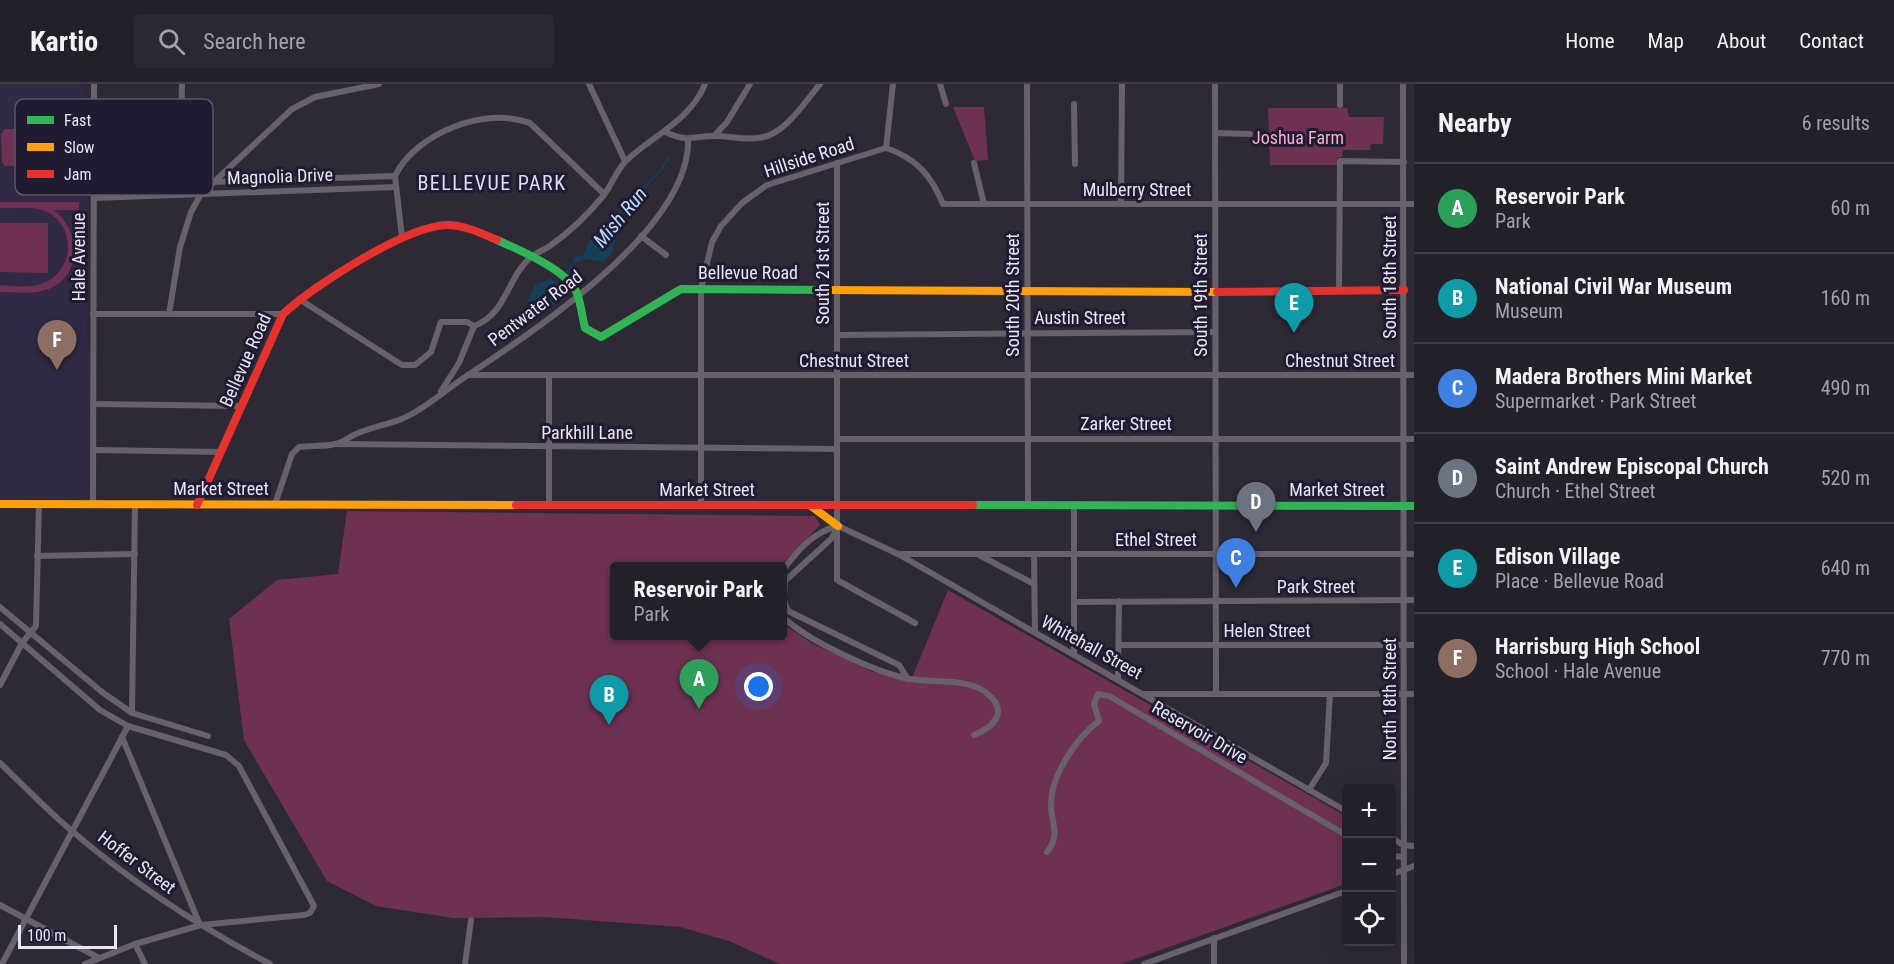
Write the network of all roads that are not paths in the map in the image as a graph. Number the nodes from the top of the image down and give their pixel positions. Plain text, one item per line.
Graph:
1 (182, 84) edge
2 (379, 84) edge
3 (589, 84) edge
4 (705, 84) edge
5 (750, 84) edge
6 (820, 84) edge
7 (894, 84) edge
8 (940, 84) edge
9 (1027, 84) edge
10 (1122, 84) edge
11 (1215, 84) edge
12 (1340, 84) edge
13 (1403, 84) edge
14 (182, 99) edge
15 (946, 104) dead end
16 (1074, 104) dead end
17 (1340, 105) dead end
18 (665, 132) junction
19 (1215, 133) junction
20 (1250, 134) dead end
21 (714, 136) junction
22 (688, 140) junction
23 (886, 148) junction
24 (626, 161) junction
25 (1404, 162) junction
26 (837, 163) junction
27 (974, 163) dead end
28 (1075, 164) dead end
29 (395, 176) junction
30 (214, 182) joint
31 (396, 187) junction
32 (213, 194) edge
33 (604, 194) junction
34 (174, 195) edge
35 (200, 195) edge
36 (94, 198) joint
37 (1121, 203) junction
38 (984, 204) junction
39 (1027, 204) junction
40 (1215, 204) junction
41 (1340, 204) junction
42 (1404, 204) junction
43 (1414, 204) edge
44 (641, 236) junction
45 (402, 237) junction
46 (666, 255) dead end
47 (531, 256) junction
48 (701, 289) junction
49 (836, 289) junction
50 (1339, 290) junction
51 (1404, 290) junction
52 (1027, 291) junction
53 (1215, 292) junction
54 (578, 297) junction
55 (299, 299) junction
56 (93, 314) junction
57 (169, 314) junction
58 (284, 314) junction
59 (474, 326) junction
60 (1027, 332) junction
61 (1215, 332) junction
62 (837, 334) junction
63 (468, 375) junction
64 (549, 375) junction
65 (700, 375) junction
66 (837, 375) junction
67 (1027, 375) junction
68 (1215, 375) junction
69 (1404, 375) junction
70 (1414, 375) edge
71 (439, 395) junction
72 (93, 404) junction
73 (242, 406) junction
74 (837, 439) junction
75 (1028, 439) junction
76 (1215, 439) junction
77 (1404, 439) junction
78 (1414, 439) edge
79 (336, 444) junction
80 (700, 447) junction
81 (548, 448) junction
82 (837, 449) junction
83 (94, 450) junction
84 (221, 452) junction
85 (93, 503) junction
86 (0, 504) edge
87 (39, 504) junction
88 (135, 504) junction
89 (275, 504) junction
90 (197, 505) junction
91 (701, 505) junction
92 (1028, 505) junction
93 (549, 506) junction
94 (811, 506) junction
95 (838, 506) junction
96 (1074, 506) junction
97 (1215, 506) junction
98 (1404, 506) junction
99 (1414, 506) edge
100 (838, 526) junction
101 (135, 554) junction
102 (898, 554) junction
103 (978, 554) junction
104 (1034, 554) junction
105 (1074, 554) junction
106 (1216, 554) junction
107 (1404, 554) junction
108 (1414, 554) edge
109 (37, 556) junction
110 (787, 566) edge
111 (787, 578) edge
112 (1034, 584) junction
113 (1404, 600) junction
114 (1414, 600) edge
115 (1119, 601) junction
116 (1216, 601) junction
117 (1074, 602) junction
118 (0, 607) edge
119 (787, 608) edge
120 (787, 620) edge
121 (915, 623) dead end
122 (0, 624) edge
123 (1035, 632) junction
124 (31, 633) junction
125 (22, 643) junction
126 (1119, 645) junction
127 (1216, 645) junction
128 (1404, 645) junction
129 (1414, 645) edge
130 (1074, 655) junction
131 (908, 679) junction
132 (1118, 679) junction
133 (0, 685) edge
134 (1216, 693) junction
135 (1144, 694) junction
136 (1330, 694) junction
137 (1404, 694) junction
138 (1414, 694) edge
139 (132, 713) junction
140 (128, 726) junction
141 (974, 735) dead end
142 (208, 736) dead end
143 (122, 737) junction
144 (1404, 757) junction
145 (1414, 757) edge
146 (0, 763) edge
147 (1309, 790) junction
148 (1342, 809) edge
149 (72, 832) junction
150 (1342, 832) edge
151 (1396, 840) edge
152 (1403, 844) junction
153 (1414, 846) edge
154 (1047, 852) dead end
155 (1396, 856) edge
156 (1404, 857) junction
157 (1414, 866) edge
158 (1404, 870) junction
159 (1396, 873) edge
160 (1344, 892) edge
161 (1414, 902) edge
162 (1404, 903) junction
163 (0, 905) edge
164 (26, 918) junction
165 (471, 920) dead end
166 (201, 926) junction
167 (1214, 938) junction
168 (135, 944) junction
169 (1414, 950) edge
170 (1404, 952) junction
171 (99, 958) junction
172 (2, 964) edge
173 (85, 964) edge
174 (145, 964) edge
175 (270, 964) edge
176 (465, 964) edge
177 (1144, 964) edge
178 (1214, 964) edge
179 (1404, 964) edge

1 - 14 street
2 - 30 street
3 - 24 street
4 - 18 street
5 - 21 street
6 - 21 street
7 - 23 street
8 - 15 street
9 - 39 street, South 20th Street
10 - 37 street
11 - 19 street, South 19th Street
12 - 17 street
13 - 25 street, South 18th Street
16 - 28 street
18 - 22 street
18 - 24 street
19 - 20 street
19 - 40 street, South 19th Street
21 - 22 street
22 - 44 street, Pentwater Road
23 - 26 street, Hillside Road
23 - 38 street, Mulberry Street
24 - 33 street
25 - 41 street
25 - 42 street, South 18th Street
26 - 48 street, Hillside Road
26 - 49 street, South 21st Street
27 - 38 street
29 - 30 street, Magnolia Drive
29 - 31 street
29 - 33 street
31 - 32 street, Magnolia Drive
31 - 45 street
33 - 47 street
34 - 36 street, Magnolia Drive
35 - 57 street
36 - 56 street, Hale Avenue
37 - 39 street, Mulberry Street
37 - 40 street, Mulberry Street
38 - 39 street, Mulberry Street
39 - 52 street, South 20th Street
40 - 41 street, Mulberry Street
40 - 53 street, South 19th Street
41 - 42 street, Mulberry Street
41 - 50 street
42 - 43 street, Mulberry Street
42 - 51 street, South 18th Street
44 - 46 street
44 - 54 street, Pentwater Road
45 - 47 main road, Bellevue Road
45 - 55 main road, Bellevue Road
47 - 54 main road, Bellevue Road
47 - 59 street
48 - 49 main road, Bellevue Road
48 - 54 main road, Bellevue Road
48 - 65 street, Hillside Road
49 - 52 main road, Bellevue Road
49 - 62 street, South 21st Street
50 - 51 main road, Bellevue Road
50 - 53 main road, Bellevue Road
51 - 69 street, South 18th Street
52 - 53 main road, Bellevue Road
52 - 60 street, South 20th Street
53 - 61 street, South 19th Street
54 - 63 street, Pentwater Road
55 - 58 main road, Bellevue Road
55 - 59 street
56 - 57 street
56 - 72 street, Hale Avenue
57 - 58 street
58 - 73 main road, Bellevue Road
59 - 71 street
60 - 61 street, Austin Street
60 - 62 street, Austin Street
60 - 67 street, South 20th Street
61 - 68 street, South 19th Street
62 - 66 street, South 21st Street
63 - 64 street, Chestnut Street
63 - 71 street
64 - 65 street, Chestnut Street
64 - 81 street
65 - 66 street, Chestnut Street
65 - 80 street, Hillside Road
66 - 67 street, Chestnut Street
66 - 74 street, South 21st Street
67 - 68 street, Chestnut Street
67 - 75 street, South 20th Street
68 - 69 street, Chestnut Street
68 - 76 street, South 19th Street
69 - 70 street, Chestnut Street
69 - 77 street, South 18th Street
71 - 79 street
72 - 73 street
72 - 83 street, Hale Avenue
73 - 84 main road, Bellevue Road
74 - 75 street, Zarker Street
74 - 82 street, South 21st Street
75 - 76 street, Zarker Street
75 - 92 street, South 20th Street
76 - 77 street, Zarker Street
76 - 97 street, South 19th Street
77 - 78 street, Zarker Street
77 - 98 street, South 18th Street
79 - 81 street, Parkhill Lane
79 - 89 street
80 - 81 street, Parkhill Lane
80 - 82 street, Parkhill Lane
80 - 91 street, Hillside Road
81 - 93 street
82 - 95 street, South 21st Street
83 - 84 street
83 - 85 street, Hale Avenue
84 - 90 main road, Bellevue Road
85 - 87 main road, Market Street
85 - 88 main road, Market Street
86 - 87 main road, Market Street
87 - 109 street
88 - 90 main road, Market Street
88 - 101 street
89 - 90 main road, Market Street
89 - 93 main road, Market Street
91 - 93 main road, Market Street
91 - 94 main road, Market Street
92 - 95 main road, Market Street
92 - 96 main road, Market Street
94 - 95 main road, Market Street
94 - 100 main road
95 - 100 street
96 - 97 main road, Market Street
96 - 105 street
97 - 98 main road, Market Street
97 - 106 street, South 19th Street
98 - 99 main road, Market Street
98 - 107 street, North 18th Street
100 - 102 street, Whitehall Street
100 - 110 street
100 - 111 street
100 - 121 street
101 - 109 street
101 - 139 street
102 - 103 street, Ethel Street
102 - 123 street, Whitehall Street
103 - 104 street, Ethel Street
103 - 112 street
104 - 105 street, Ethel Street
104 - 112 street
105 - 106 street, Ethel Street
105 - 117 street
106 - 107 street, Ethel Street
106 - 116 street, South 19th Street
107 - 108 street, Ethel Street
107 - 113 street, North 18th Street
109 - 124 street
112 - 123 street
113 - 114 street, Park Street
113 - 116 street, Park Street
113 - 128 street, North 18th Street
115 - 116 street, Park Street
115 - 117 street, Park Street
115 - 126 street
116 - 127 street, South 19th Street
117 - 130 street
118 - 124 street
119 - 131 street
120 - 131 street
122 - 125 street
123 - 130 street, Whitehall Street
124 - 125 street
124 - 139 street
125 - 133 street
125 - 140 street
126 - 127 street, Helen Street
126 - 132 street
127 - 128 street, Helen Street
127 - 134 street, South 19th Street
128 - 129 street, Helen Street
128 - 137 street, North 18th Street
130 - 132 street, Whitehall Street
131 - 141 street
132 - 135 street, Whitehall Street
134 - 135 street
134 - 136 street
135 - 147 street, Whitehall Street
136 - 137 street
136 - 147 street
137 - 138 street
137 - 144 street, North 18th Street
139 - 142 street
140 - 143 street
140 - 166 street
143 - 149 street
143 - 166 street
144 - 145 street
144 - 152 street, North 18th Street
146 - 149 street, Hoffer Street
147 - 148 street, Whitehall Street
149 - 164 street
149 - 166 street, Hoffer Street
150 - 154 street, Reservoir Drive
151 - 152 street
152 - 153 street
152 - 156 street, North 18th Street
155 - 156 street
156 - 158 street, North 18th Street
157 - 158 street
158 - 159 street
158 - 162 street, North 18th Street
160 - 167 street
161 - 162 street
162 - 170 street, North 18th Street
163 - 164 street
164 - 171 street
164 - 172 street
165 - 176 street
166 - 168 street
166 - 175 street, Hoffer Street
167 - 177 street
167 - 178 street
168 - 171 street
168 - 174 street
169 - 170 street
170 - 179 street, North 18th Street
171 - 173 street

